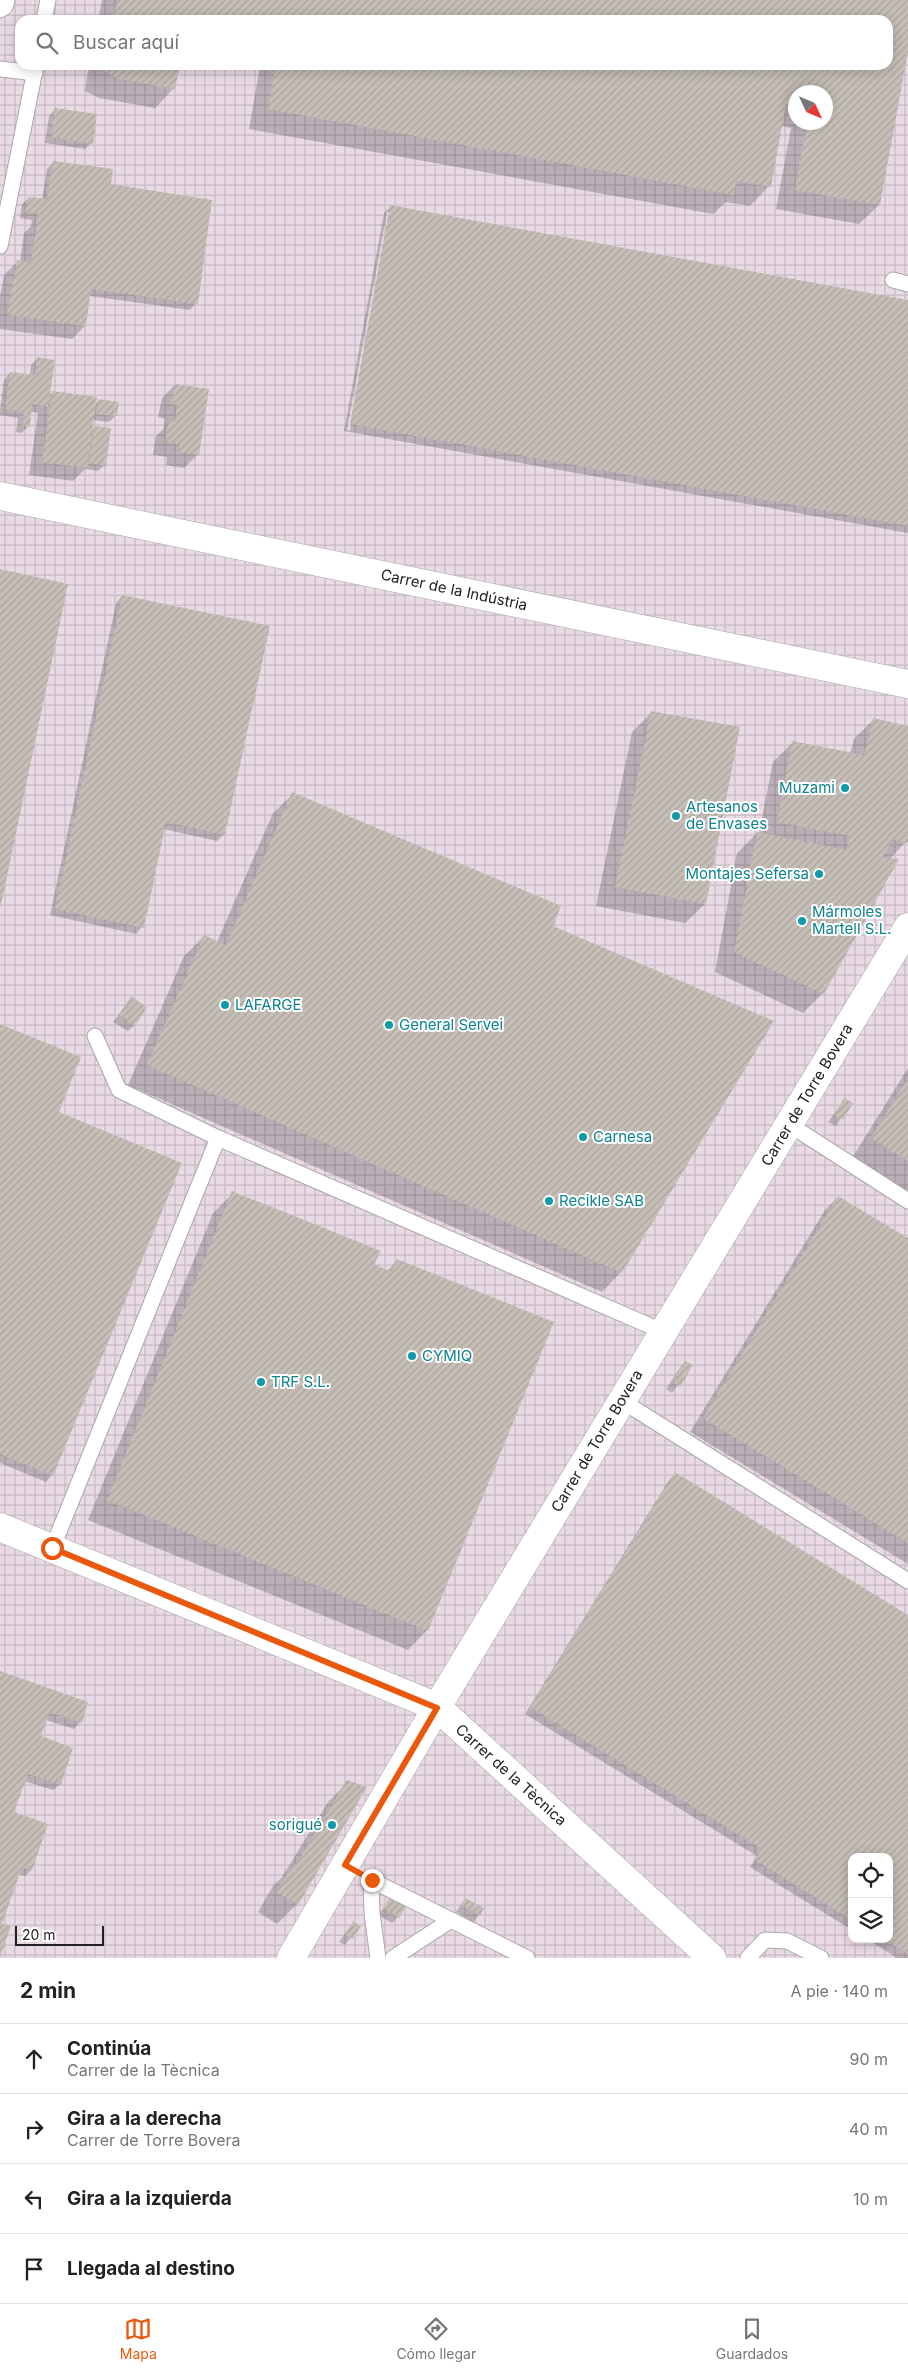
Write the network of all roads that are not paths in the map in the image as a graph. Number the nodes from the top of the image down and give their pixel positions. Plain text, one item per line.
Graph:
1 (7, 0) edge
2 (48, 0) edge
3 (0, 10) edge
4 (45, 15) edge
5 (0, 69) edge
6 (15, 69) edge
7 (36, 70) edge
8 (0, 246) edge
9 (893, 280) dead end
10 (908, 284) edge
11 (0, 496) edge
12 (908, 684) edge
13 (908, 927) edge
14 (95, 1036) dead end
15 (790, 1125) junction
16 (218, 1138) junction
17 (908, 1201) edge
18 (664, 1332) junction
19 (622, 1401) junction
20 (0, 1527) edge
21 (52, 1548) junction
22 (908, 1581) edge
23 (437, 1708) junction
24 (345, 1865) junction
25 (372, 1880) junction
26 (451, 1920) junction
27 (291, 1958) edge
28 (378, 1958) edge
29 (393, 1958) edge
30 (526, 1958) edge
31 (712, 1958) edge
32 (748, 1958) edge
33 (821, 1958) edge

1 - 3 lane
2 - 4 lane
5 - 6 lane
7 - 8 lane
9 - 10 lane
11 - 12 street, Carrer de la Indústria
13 - 15 street, Carrer de Torre Bovera
14 - 16 lane
15 - 17 lane
15 - 18 street, Carrer de Torre Bovera
16 - 18 lane
16 - 21 lane
18 - 19 street, Carrer de Torre Bovera
19 - 22 lane
19 - 23 street, Carrer de Torre Bovera
20 - 21 street, Carrer de la Tècnica
21 - 23 street, Carrer de la Tècnica
23 - 24 street, Carrer de Torre Bovera
23 - 31 street, Carrer de la Tècnica
24 - 25 lane
24 - 27 street, Carrer de Torre Bovera
25 - 26 lane
25 - 28 lane
26 - 29 lane
26 - 30 lane
32 - 33 lane

